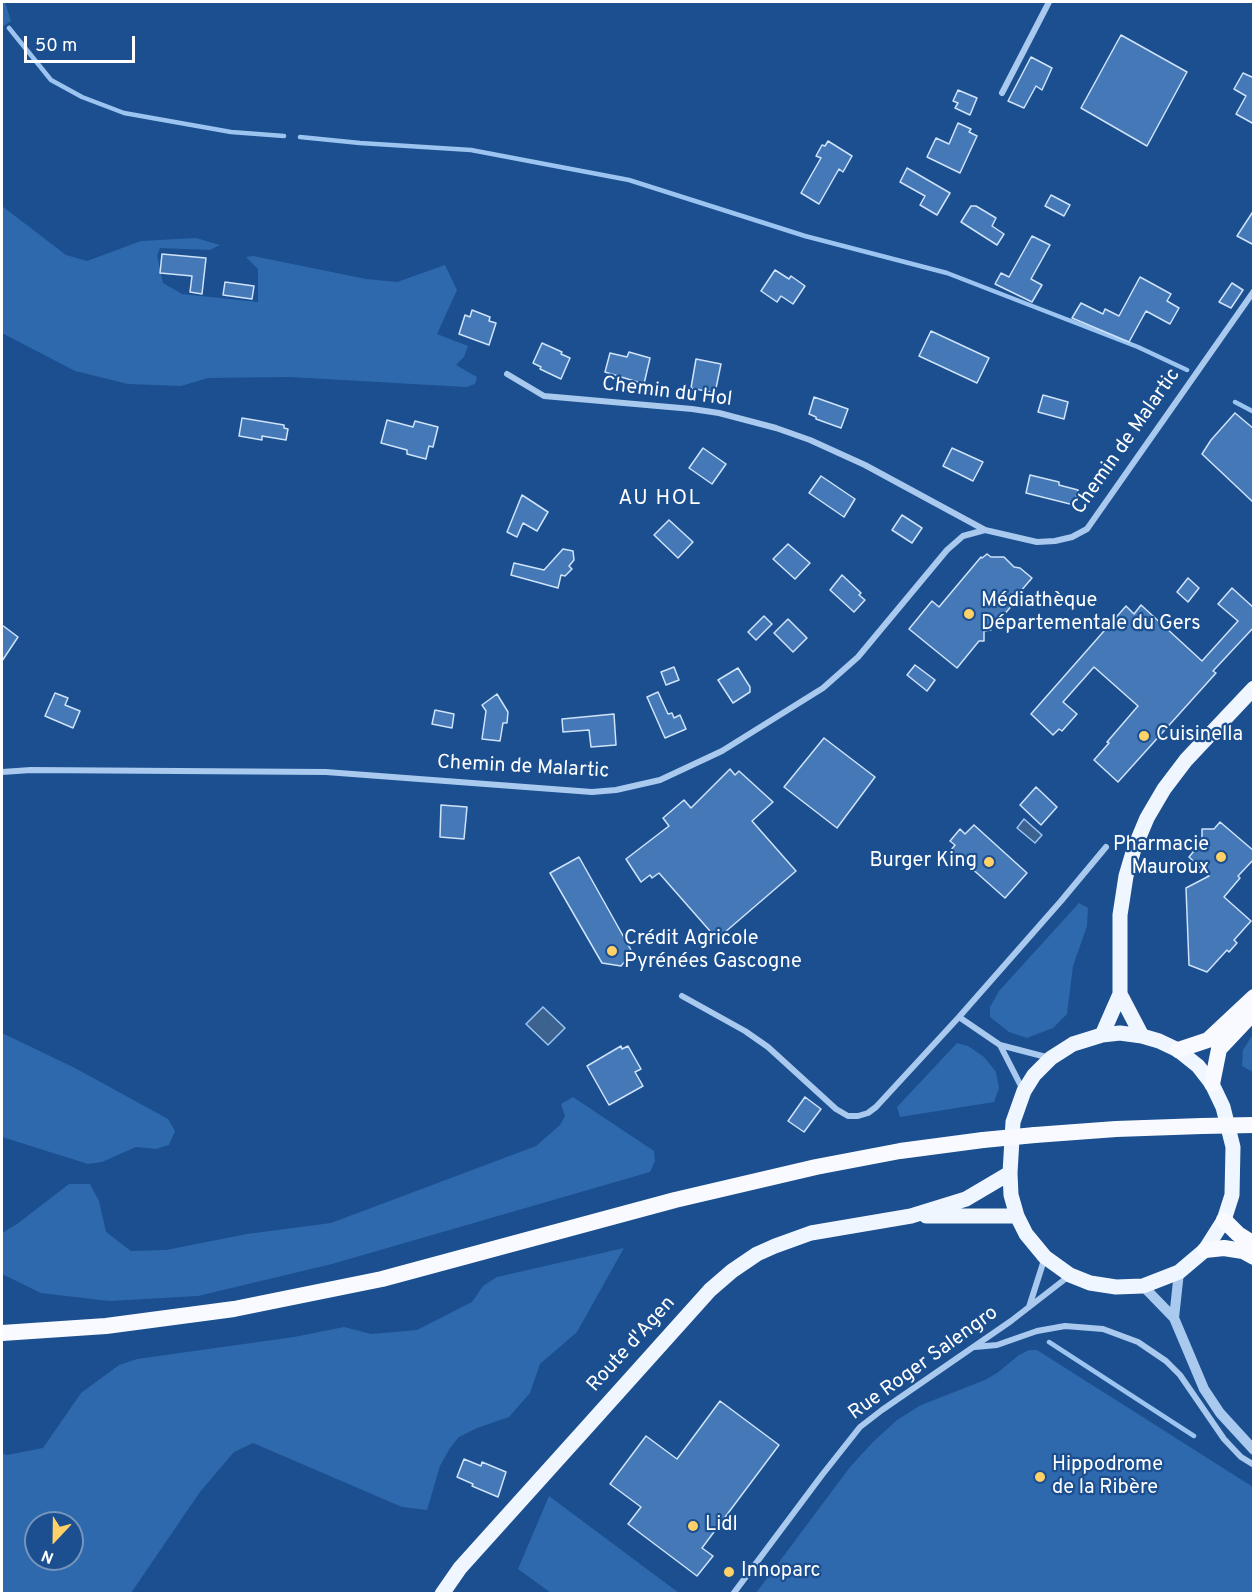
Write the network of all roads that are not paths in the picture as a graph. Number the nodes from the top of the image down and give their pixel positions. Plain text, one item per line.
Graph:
1 (1049, 2) edge
2 (1002, 93) dead end
3 (1254, 291) edge
4 (507, 374) dead end
5 (985, 530) junction
6 (1254, 688) edge
7 (2, 772) edge
8 (1106, 847) dead end
9 (1120, 994) junction
10 (682, 996) dead end
11 (1254, 997) edge
12 (1254, 1012) edge
13 (959, 1017) junction
14 (1101, 1035) junction
15 (1142, 1036) junction
16 (1000, 1045) junction
17 (1178, 1050) junction
18 (1051, 1058) junction
19 (1212, 1084) junction
20 (1024, 1091) junction
21 (1253, 1125) edge
22 (1010, 1173) junction
23 (910, 1216) junction
24 (1017, 1216) junction
25 (1224, 1220) junction
26 (1254, 1244) edge
27 (1205, 1250) junction
28 (1045, 1257) junction
29 (1254, 1257) edge
30 (1179, 1272) junction
31 (1070, 1275) junction
32 (1143, 1286) junction
33 (1029, 1308) junction
34 (1174, 1318) junction
35 (2, 1333) edge
36 (974, 1347) junction
37 (1254, 1450) edge
38 (1254, 1465) edge
39 (442, 1593) edge
40 (734, 1593) edge

1 - 2 street
3 - 5 street, Chemin de Malartic
4 - 5 street, Chemin du Hol
5 - 7 street, Chemin de Malartic
6 - 9 main road
8 - 13 street
9 - 14 main road
9 - 15 main road
10 - 13 street
11 - 17 highway
12 - 19 highway
13 - 16 street
14 - 15 main road
14 - 18 main road
15 - 17 main road
16 - 18 street
16 - 20 street
17 - 19 main road
18 - 20 main road
19 - 25 main road
20 - 22 main road
21 - 35 highway, bridge
22 - 23 main road, Route d'Agen
22 - 24 main road
23 - 24 main road, Route d'Agen
23 - 39 main road, Route d'Agen
24 - 28 main road
25 - 26 highway
25 - 27 main road
27 - 29 highway
27 - 30 main road
28 - 31 main road
28 - 33 street, Rue Roger Salengro
30 - 32 main road
30 - 34 street
31 - 32 main road
31 - 33 street, Rue Roger Salengro
32 - 34 street
33 - 36 street, Rue Roger Salengro
34 - 37 street
36 - 38 street
36 - 40 street, Rue Roger Salengro

